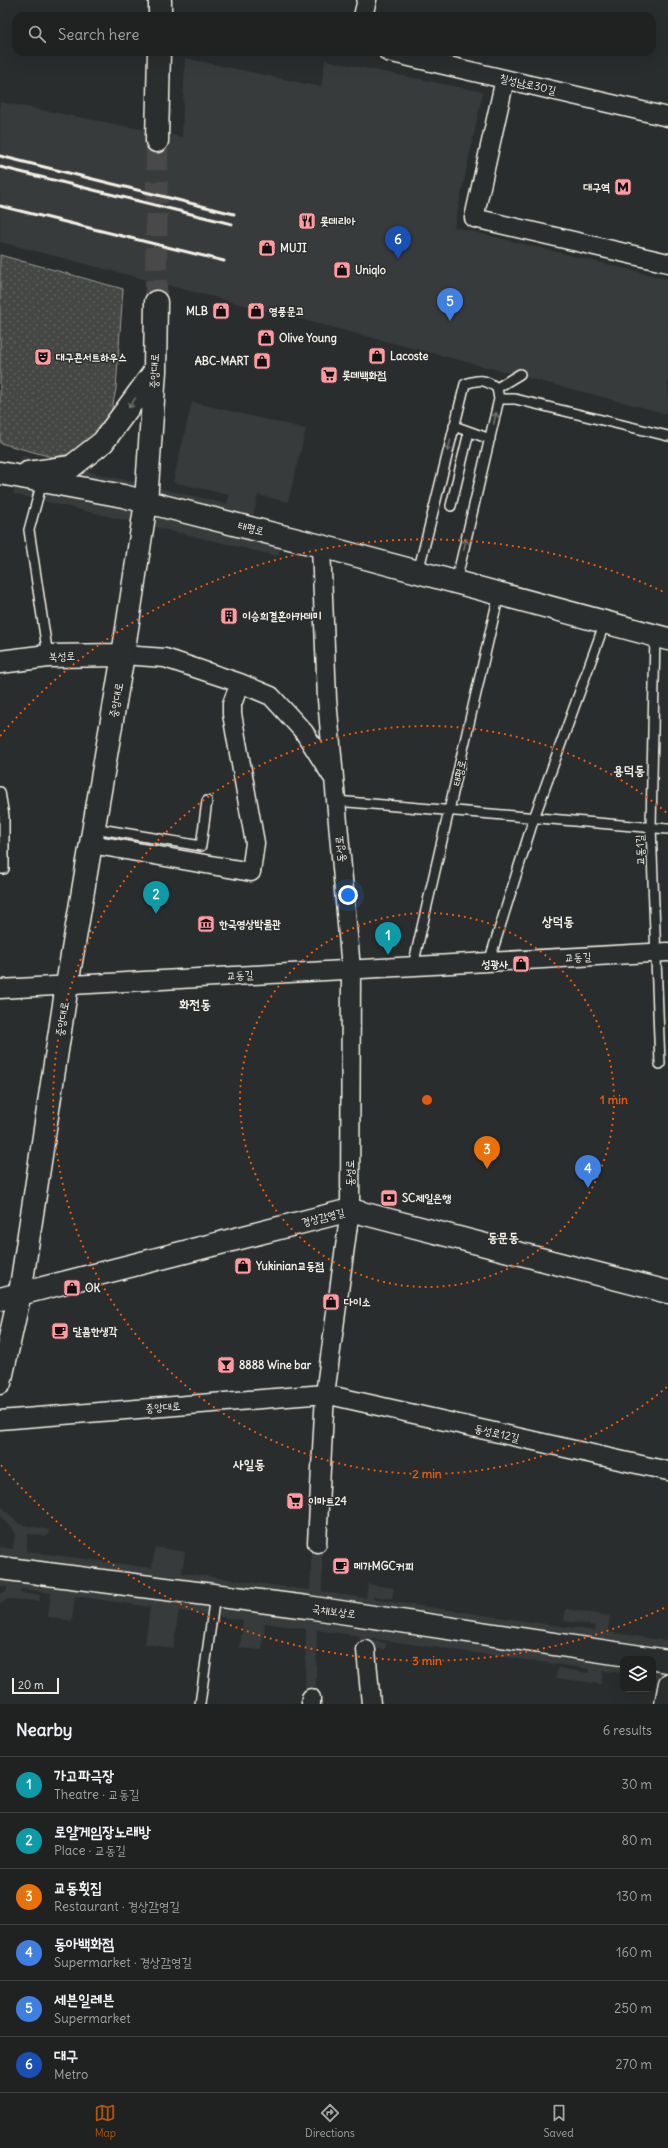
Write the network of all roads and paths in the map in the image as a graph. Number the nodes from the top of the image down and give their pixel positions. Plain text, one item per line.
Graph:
1 (160, 0) edge
2 (367, 0) edge
3 (160, 12) edge
4 (364, 12) edge
5 (159, 56) edge
6 (405, 56) edge
7 (505, 79) junction
8 (668, 117) edge
9 (157, 141) tunnel mouth
10 (668, 263) edge
11 (156, 302) tunnel mouth
12 (155, 371) junction
13 (520, 374) dead end
14 (496, 388) junction
15 (499, 399) junction
16 (454, 426) junction
17 (469, 432) junction
18 (668, 436) edge
19 (490, 439) junction
20 (4, 474) edge
21 (42, 482) junction
22 (146, 502) junction
23 (451, 506) dead end
24 (321, 546) junction
25 (418, 572) junction
26 (456, 582) junction
27 (499, 594) junction
28 (605, 622) junction
29 (661, 637) edge
30 (123, 655) junction
31 (48, 656) junction
32 (0, 662) edge
33 (240, 683) junction
34 (334, 778) junction
35 (0, 792) edge
36 (207, 800) dead end
37 (336, 801) junction
38 (450, 812) junction
39 (534, 818) junction
40 (651, 827) junction
41 (668, 829) edge
42 (92, 836) junction
43 (0, 869) edge
44 (662, 952) edge
45 (488, 962) junction
46 (413, 966) junction
47 (351, 969) junction
48 (67, 985) junction
49 (0, 989) edge
50 (660, 1064) dead end
51 (350, 1210) junction
52 (668, 1292) edge
53 (10, 1296) edge
54 (0, 1383) edge
55 (325, 1394) junction
56 (0, 1420) edge
57 (668, 1471) edge
58 (317, 1543) dead end
59 (0, 1568) edge
60 (215, 1595) junction
61 (366, 1650) dead end
62 (668, 1661) edge
63 (668, 1683) edge
64 (200, 1704) edge
65 (371, 1704) edge
66 (664, 1704) edge

1 - 3 main road
2 - 4 street
5 - 9 main road
6 - 7 street, 칠성남로30길
7 - 8 street, 칠성남로30길
7 - 10 street
11 - 12 main road, 중앙대로
12 -> 20 main road
12 - 22 main road, 중앙대로
13 - 14 lane
14 - 15 lane
14 - 16 lane
15 - 18 lane
19 -> 15 lane
16 - 17 lane
16 -> 25 lane
17 - 19 lane
17 - 23 lane
26 -> 19 lane
20 - 21 main road, 태평로
21 - 22 main road, 태평로
21 - 31 lane
22 - 24 main road, 태평로
22 - 30 main road, 중앙대로
24 - 25 main road, 태평로
24 - 34 street, 동성로
25 - 26 main road, 태평로
26 - 27 main road, 태평로
27 - 28 main road, 태평로
27 - 38 lane, 태평로
28 - 29 main road, 태평로
28 - 39 lane
29 - 40 lane, 교동1길
30 - 31 main road, 북성로
30 - 33 street
30 - 42 main road, 중앙대로
31 - 32 main road, 북성로
33 - 34 street
33 - 42 street
34 - 37 street, 동성로
35 - 43 lane
36 - 42 lane
37 - 38 lane
37 - 47 street, 동성로
38 - 39 lane
38 - 46 lane
39 - 40 lane
39 - 45 lane
40 - 41 lane
40 - 44 lane, 교동1길
42 - 48 main road, 중앙대로
44 - 45 street, 교동길
44 - 50 lane, 교동1길
45 - 46 street, 교동길
46 - 47 street, 교동길
47 - 48 street, 교동길
47 - 51 street, 동성로
48 - 49 street, 교동길
48 - 53 main road, 중앙대로
51 - 52 main road, 경상감영길
51 - 53 main road, 경상감영길
51 - 55 street, 동성로
53 - 54 main road, 중앙대로
55 - 56 street, 중앙대로
55 - 57 street, 동성로12길
55 - 58 street, 동성로
59 - 60 main road, 국채보상로
60 - 62 main road, 국채보상로
60 - 64 lane
61 - 65 street
63 - 66 street

